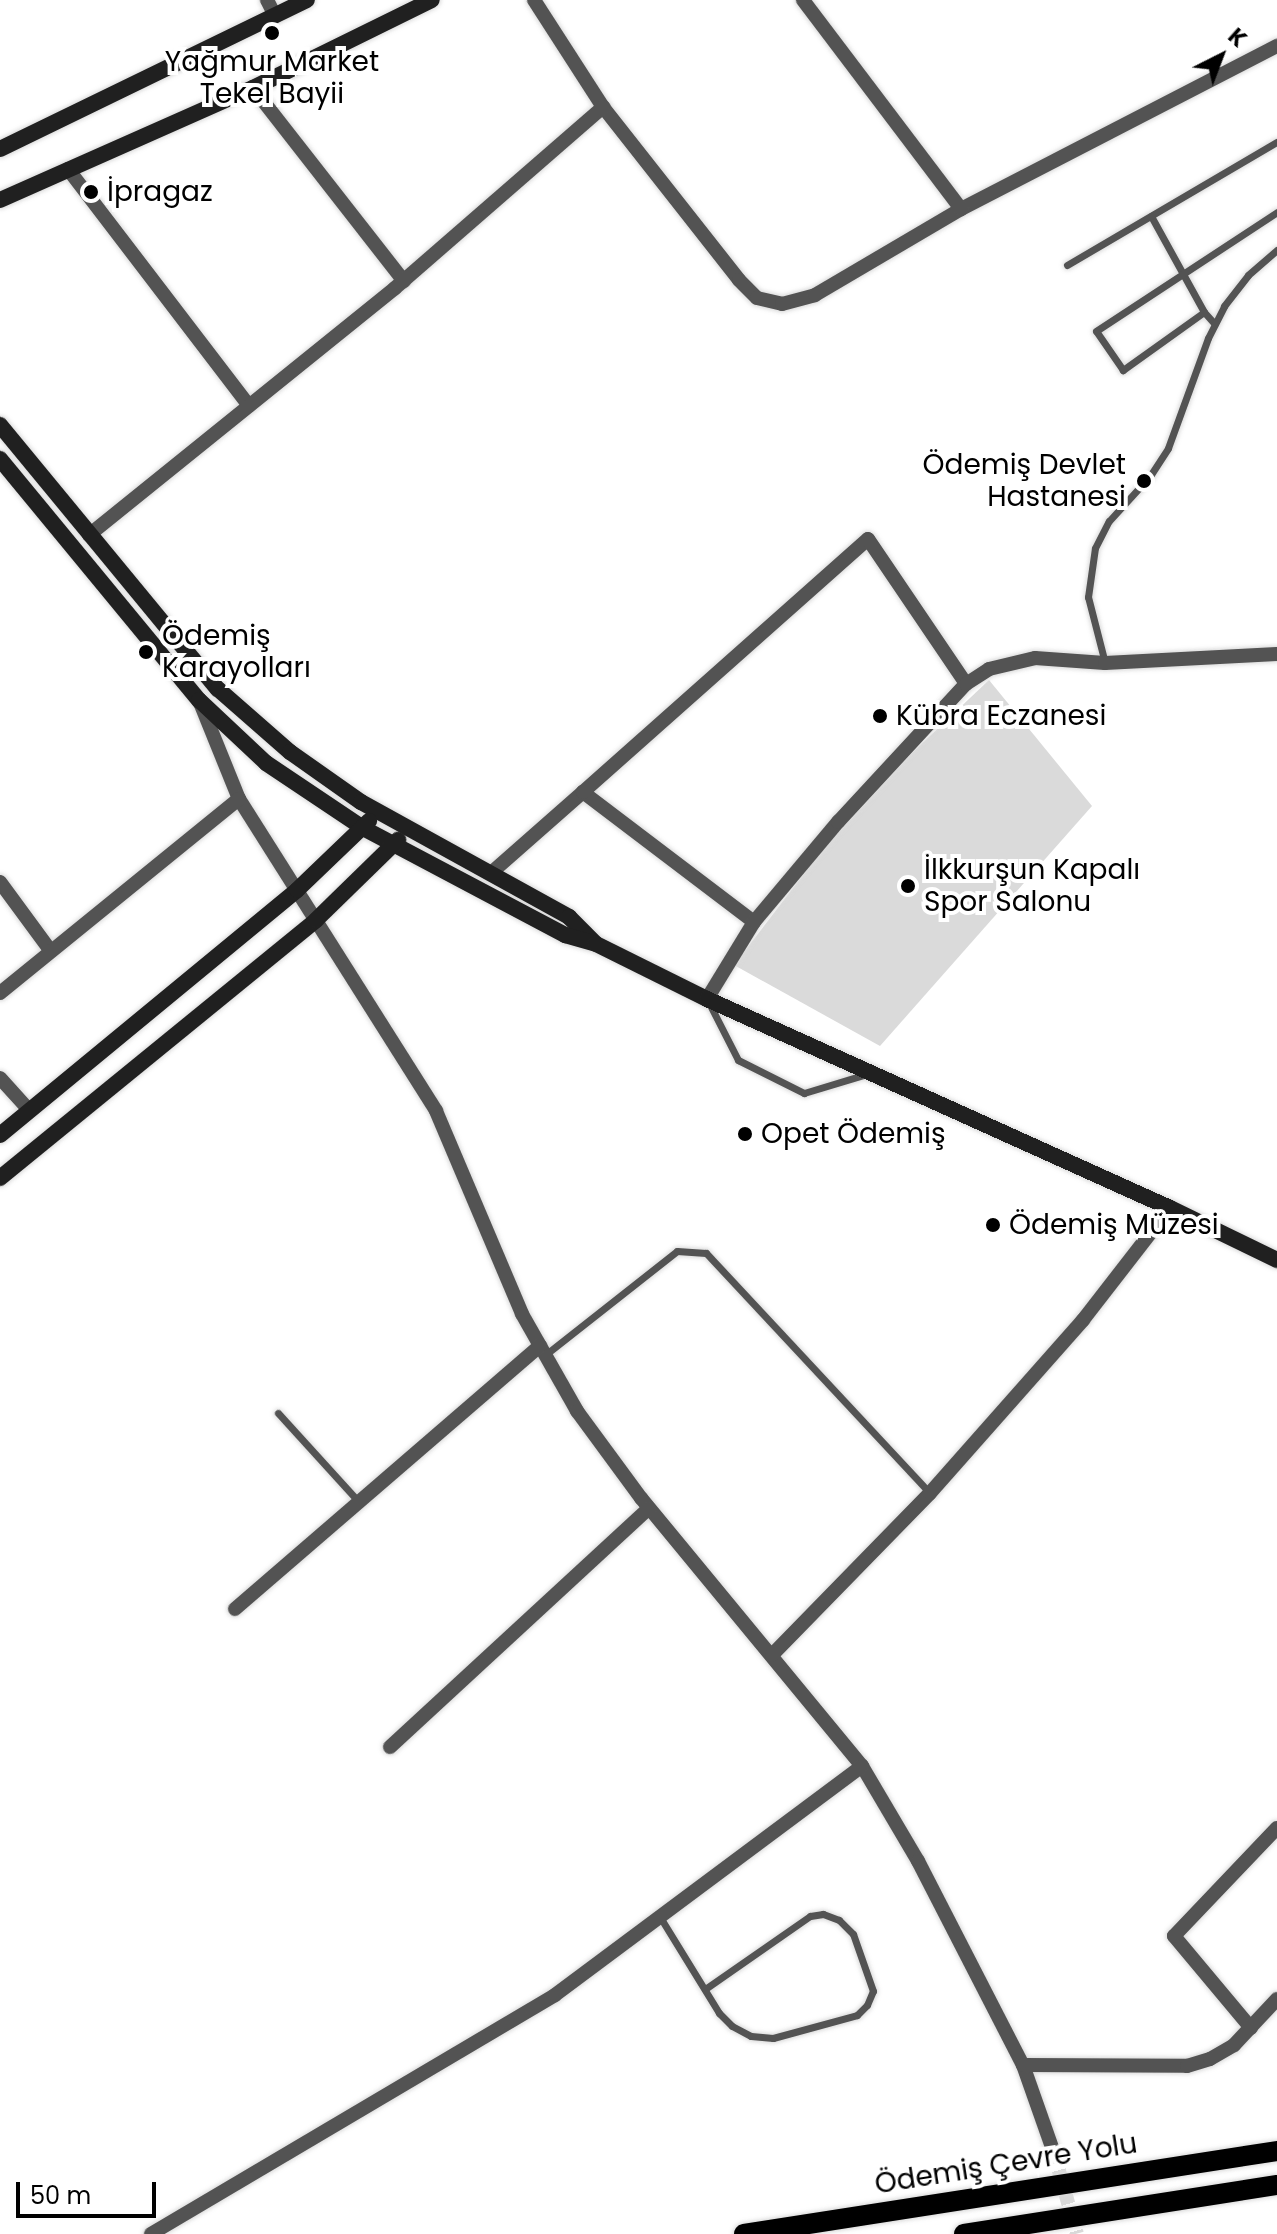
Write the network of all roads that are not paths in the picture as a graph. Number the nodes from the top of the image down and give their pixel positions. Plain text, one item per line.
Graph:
1 (267, 0) edge
2 (307, 0) edge
3 (432, 0) edge
4 (534, 0) edge
5 (803, 0) edge
6 (275, 16) junction
7 (1277, 46) edge
8 (253, 88) junction
9 (603, 107) junction
10 (1277, 142) edge
11 (0, 149) edge
12 (68, 169) junction
13 (0, 200) edge
14 (961, 209) junction
15 (1277, 212) edge
16 (1151, 216) junction
17 (1277, 250) edge
18 (1067, 265) dead end
19 (1183, 275) junction
20 (404, 281) junction
21 (1204, 312) junction
22 (1214, 323) junction
23 (249, 406) junction
24 (0, 425) edge
25 (0, 459) edge
26 (89, 535) junction
27 (1277, 654) edge
28 (1105, 663) junction
29 (966, 684) junction
30 (199, 700) junction
31 (583, 792) junction
32 (239, 799) junction
33 (378, 812) junction
34 (363, 828) junction
35 (409, 828) junction
36 (392, 845) junction
37 (491, 873) junction
38 (0, 882) edge
39 (297, 890) junction
40 (316, 920) junction
41 (754, 922) junction
42 (596, 944) junction
43 (50, 950) junction
44 (0, 993) edge
45 (707, 999) junction
46 (873, 1073) junction
47 (0, 1078) edge
48 (29, 1110) junction
49 (0, 1135) edge
50 (0, 1178) edge
51 (1170, 1208) junction
52 (1277, 1260) edge
53 (543, 1350) junction
54 (278, 1413) dead end
55 (930, 1493) junction
56 (359, 1502) junction
57 (649, 1508) junction
58 (235, 1609) dead end
59 (772, 1655) junction
60 (390, 1747) dead end
61 (862, 1766) junction
62 (1277, 1828) edge
63 (660, 1917) junction
64 (705, 1989) junction
65 (1277, 1999) edge
66 (1251, 2028) junction
67 (1023, 2065) junction
68 (1053, 2150) tunnel mouth
69 (1277, 2151) edge
70 (1277, 2185) edge
71 (151, 2234) edge
72 (744, 2234) edge
73 (964, 2234) edge

1 - 6 street
2 - 6 main road
3 - 8 main road
4 - 9 street
5 - 14 street
6 - 11 main road
7 - 14 street
8 - 12 main road
8 - 20 street
9 - 14 street
9 - 20 street
10 - 16 lane
12 - 13 main road
12 - 23 street
15 - 19 lane
16 - 18 lane
16 - 19 lane
17 - 22 lane
19 - 21 lane
19 - 21 lane
20 - 23 street
21 - 22 lane
22 - 28 lane
23 - 26 street
24 - 26 main road
25 - 30 main road
26 - 33 main road
27 - 28 street
28 - 29 street
29 - 31 street
29 - 41 street
30 - 32 street
30 - 34 main road
31 - 37 street
31 - 41 street
32 - 39 street
32 - 43 street
33 - 34 main road
33 - 35 main road
34 - 36 main road
34 - 39 main road
35 - 36 main road
35 - 37 main road
36 - 40 main road
36 - 42 main road
37 - 42 main road
38 - 43 street
39 - 40 street
39 - 48 main road
40 - 50 main road
40 - 53 street
41 - 45 street
42 - 45 main road
43 - 44 street
45 - 46 main road
45 - 46 lane
46 - 51 main road
47 - 48 street
48 - 49 main road
51 - 52 main road
51 - 55 street
53 - 55 lane
53 - 56 street
53 - 57 street
54 - 56 lane
55 - 59 street
56 - 58 street
57 - 59 street
57 - 60 street
59 - 61 street
61 - 63 street
61 - 67 street
62 - 66 street
63 - 64 lane
63 - 71 street
64 - 64 lane
65 - 66 street
66 - 67 street
67 - 68 street
69 - 72 main road, Ödemiş Çevre Yolu
70 - 73 main road

